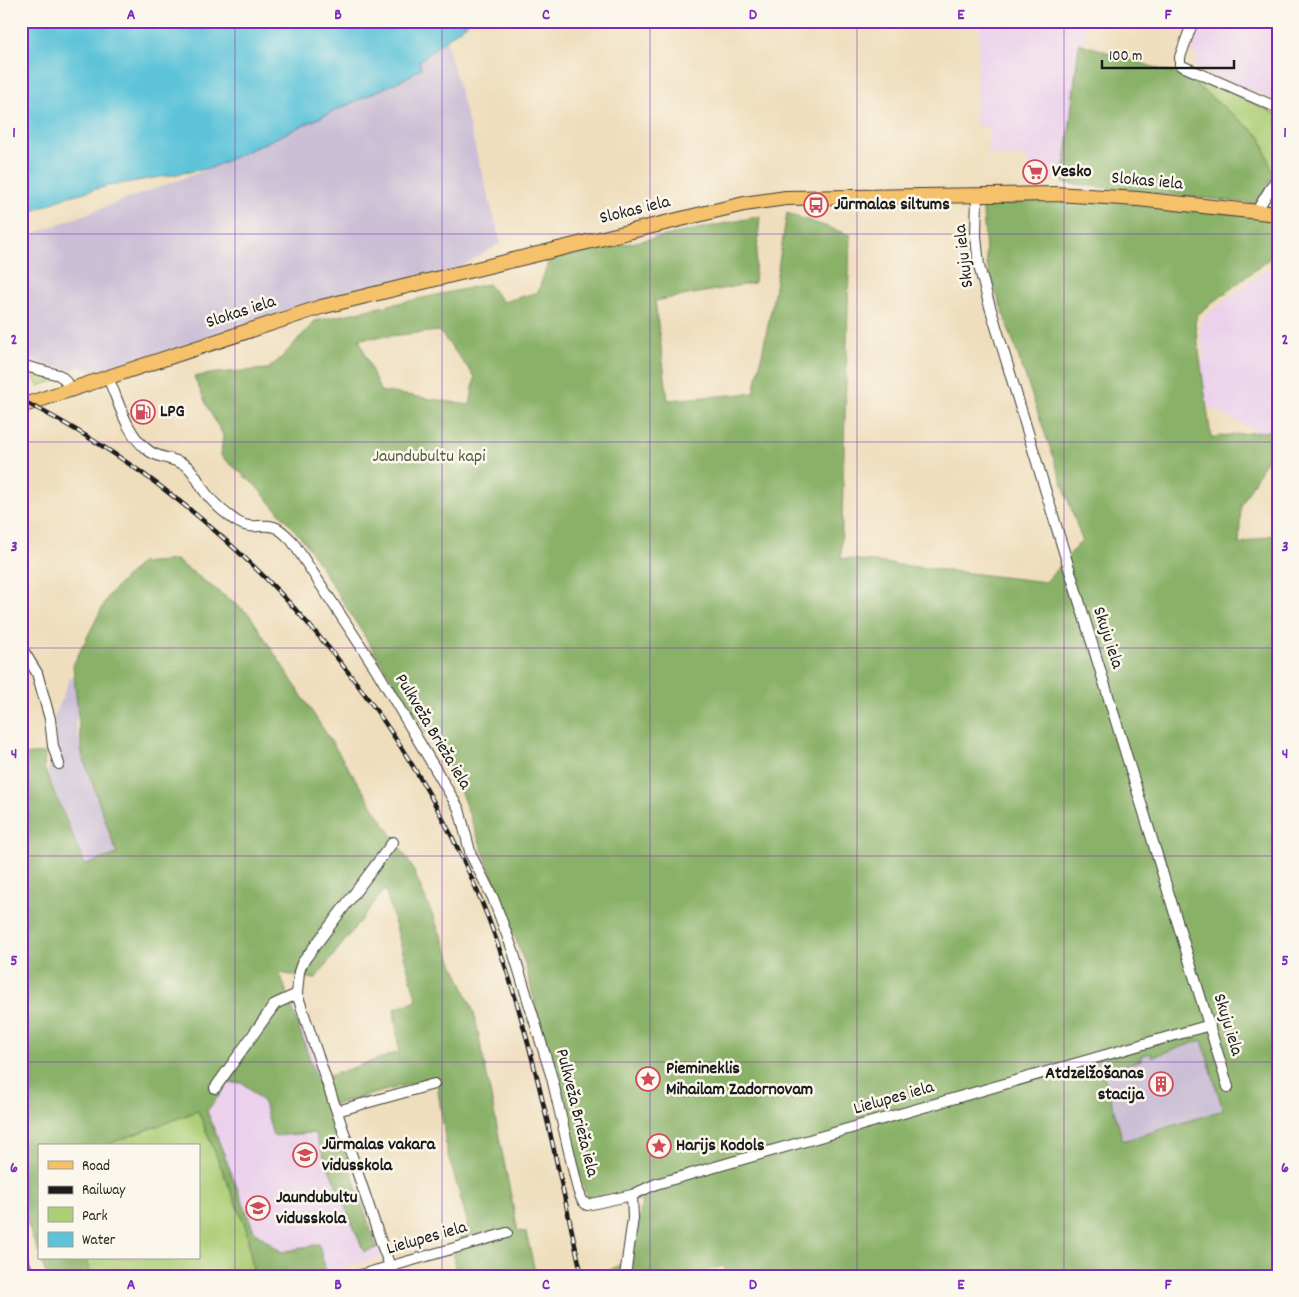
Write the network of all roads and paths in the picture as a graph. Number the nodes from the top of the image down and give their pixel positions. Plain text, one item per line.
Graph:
1 (1193, 21) edge
2 (1278, 108) edge
3 (1278, 176) edge
4 (977, 194) junction
5 (1256, 212) junction
6 (1278, 214) edge
7 (21, 365) edge
8 (108, 378) junction
9 (71, 389) junction
10 (21, 406) edge
11 (21, 647) edge
12 (60, 764) dead end
13 (393, 842) dead end
14 (297, 994) junction
15 (1210, 1025) junction
16 (434, 1084) dead end
17 (1228, 1087) dead end
18 (215, 1088) dead end
19 (337, 1111) junction
20 (632, 1195) junction
21 (587, 1205) joint
22 (507, 1233) dead end
23 (21, 1254) edge
24 (392, 1271) edge
25 (29, 1276) edge
26 (357, 1276) edge
27 (625, 1276) edge

1 - 2 street
3 - 5 street
4 - 5 main road, Slokas iela
4 - 8 main road, Slokas iela
4 - 15 street, Skuju iela
5 - 6 main road, Slokas iela
7 - 9 street
8 - 9 main road, Slokas iela
8 - 21 street, Pulkveža Brieža iela
9 - 10 main road, Slokas iela
11 - 12 street
13 - 14 street
14 - 18 street
14 - 19 street
15 - 17 street, Skuju iela
15 - 20 street, Lielupes iela
16 - 19 street
19 - 24 street
20 - 21 street, Lielupes iela
20 - 27 street
22 - 24 street, Lielupes iela
23 - 25 street
24 - 26 street, Lielupes iela

